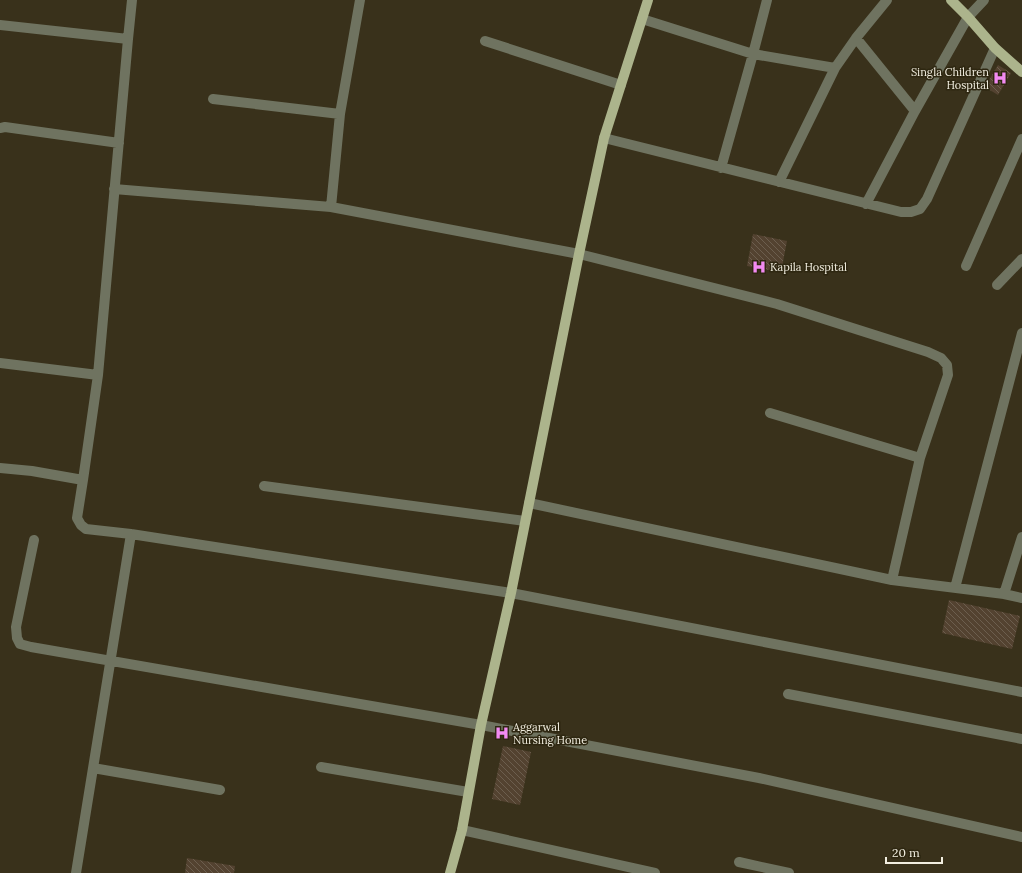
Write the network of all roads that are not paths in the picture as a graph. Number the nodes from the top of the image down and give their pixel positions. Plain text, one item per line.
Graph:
1 (132, 0) edge
2 (360, 0) edge
3 (648, 0) edge
4 (767, 0) edge
5 (888, 0) edge
6 (951, 0) edge
7 (984, 0) edge
8 (968, 17) junction
9 (642, 19) junction
10 (0, 25) edge
11 (856, 38) junction
12 (128, 39) junction
13 (485, 42) dead end
14 (995, 48) junction
15 (754, 54) junction
16 (835, 68) junction
17 (1022, 72) edge
18 (621, 85) junction
19 (213, 99) dead end
20 (915, 111) junction
21 (340, 114) junction
22 (0, 128) edge
23 (604, 138) junction
24 (1022, 140) edge
25 (119, 143) junction
26 (721, 168) junction
27 (779, 182) junction
28 (114, 189) junction
29 (866, 204) junction
30 (331, 207) junction
31 (579, 254) junction
32 (1022, 259) edge
33 (966, 266) dead end
34 (997, 284) dead end
35 (1022, 333) edge
36 (0, 362) edge
37 (98, 375) junction
38 (770, 413) dead end
39 (920, 458) junction
40 (0, 468) edge
41 (83, 480) junction
42 (264, 486) dead end
43 (529, 503) junction
44 (525, 521) junction
45 (131, 534) junction
46 (1022, 538) edge
47 (34, 540) dead end
48 (892, 580) junction
49 (955, 588) junction
50 (511, 593) junction
51 (1004, 594) junction
52 (1022, 598) edge
53 (110, 661) junction
54 (1022, 692) edge
55 (788, 694) dead end
56 (481, 725) junction
57 (1022, 739) edge
58 (321, 767) dead end
59 (93, 768) junction
60 (220, 790) dead end
61 (468, 792) junction
62 (462, 830) junction
63 (1022, 837) edge
64 (739, 862) dead end
65 (76, 873) edge
66 (450, 873) edge
67 (655, 873) edge
68 (789, 873) edge

1 - 12 street
2 - 21 street
3 - 9 main road
4 - 15 street
5 - 11 street
6 - 8 main road
7 - 8 street
8 - 14 main road
8 - 20 street
9 - 15 street
9 - 18 main road
10 - 12 street
11 - 16 street
11 - 20 street
12 - 25 street
13 - 18 street
14 - 17 main road
14 - 29 street
15 - 16 street
15 - 26 street
16 - 27 street
18 - 23 main road
19 - 21 street
20 - 29 street
21 - 30 street
22 - 25 street
23 - 26 street
23 - 31 main road
24 - 33 street
25 - 28 street
26 - 27 street
27 - 29 street
28 - 30 street
28 - 37 street
30 - 31 street
31 - 39 street
31 - 43 main road
32 - 34 street
35 - 49 street
36 - 37 street
37 - 41 street
38 - 39 street
39 - 48 street
40 - 41 street
41 - 45 street
42 - 44 street
43 - 44 main road
43 - 48 street
44 - 50 main road
45 - 50 street
45 - 53 street
46 - 51 street
47 - 53 street
48 - 49 street
49 - 51 street
50 - 54 street
50 - 56 main road
51 - 52 street
53 - 56 street
53 - 59 street
55 - 57 street
56 - 61 main road
56 - 63 street
58 - 61 street
59 - 60 street
59 - 65 street
61 - 62 main road
62 - 66 main road
62 - 67 street
64 - 68 street

